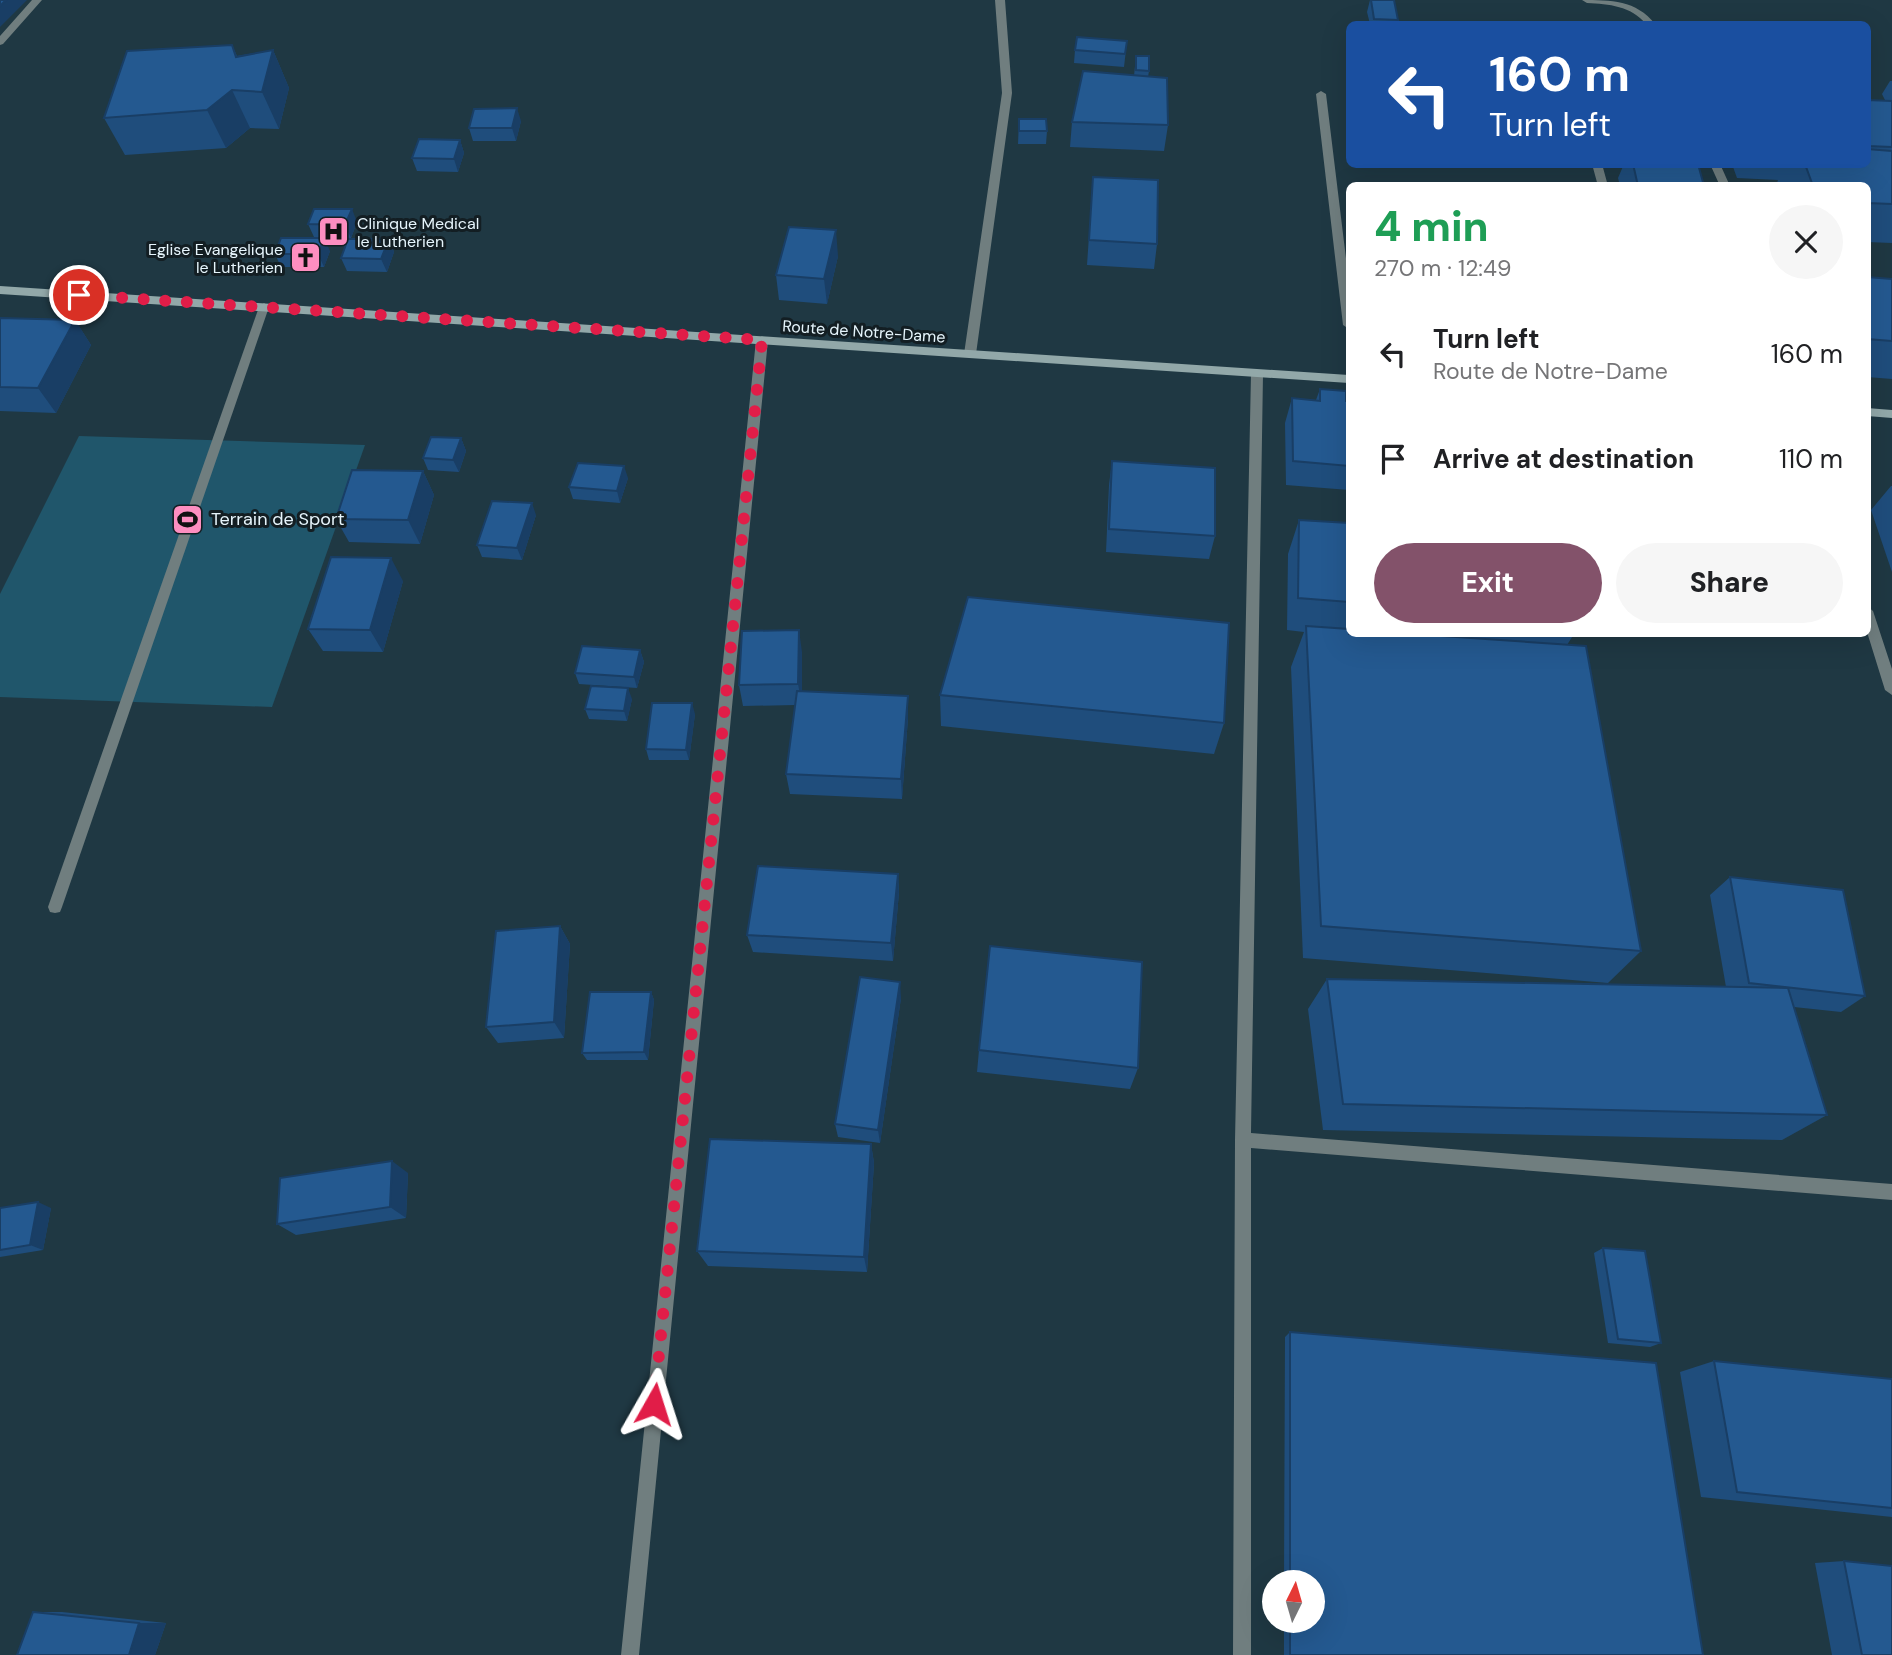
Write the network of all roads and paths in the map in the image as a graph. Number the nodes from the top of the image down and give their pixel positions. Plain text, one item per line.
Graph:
1 (37, 0) edge
2 (1000, 0) edge
3 (1587, 0) edge
4 (1647, 21) edge
5 (0, 42) edge
6 (1321, 94) dead end
7 (0, 290) edge
8 (1346, 300) edge
9 (264, 307) junction
10 (762, 340) junction
11 (970, 354) junction
12 (1257, 374) junction
13 (1346, 379) edge
14 (1871, 412) edge
15 (1892, 414) edge
16 (1871, 624) edge
17 (1892, 690) edge
18 (55, 907) dead end
19 (1243, 1140) junction
20 (1892, 1192) edge
21 (630, 1655) edge
22 (1242, 1655) edge

1 - 5 street
2 - 11 street
3 - 4 street
6 - 8 street
7 - 9 street, Route de Notre-Dame
9 - 10 street, Route de Notre-Dame
9 - 18 street
10 - 11 street, Route de Notre-Dame
10 - 21 street
11 - 12 street, Route de Notre-Dame
12 - 13 street, Route de Notre-Dame
12 - 19 street
14 - 15 street
16 - 17 street
19 - 20 street
19 - 22 street

